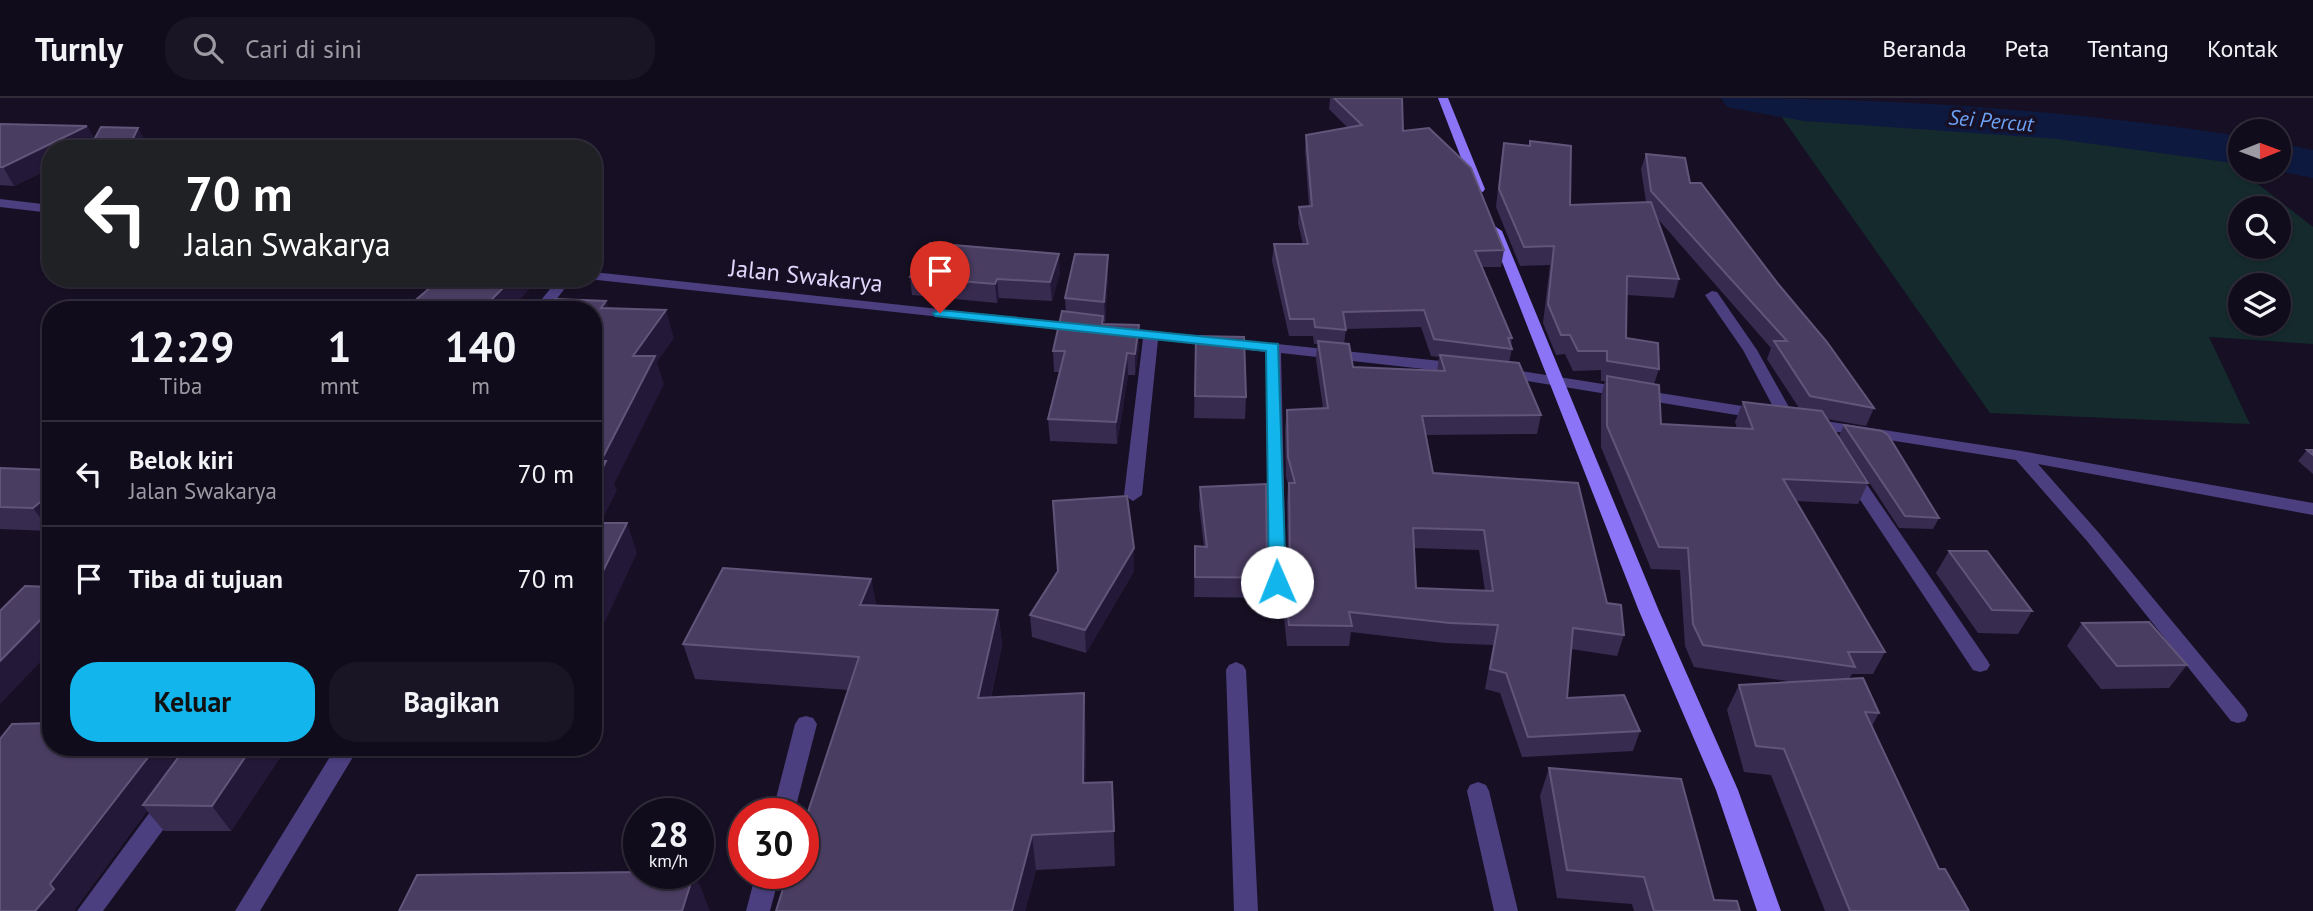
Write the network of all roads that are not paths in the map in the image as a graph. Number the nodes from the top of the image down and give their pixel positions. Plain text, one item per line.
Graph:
1 (1443, 98) edge
2 (0, 203) edge
3 (42, 208) edge
4 (602, 277) edge
5 (559, 287) edge
6 (1712, 295) dead end
7 (547, 301) edge
8 (1152, 335) junction
9 (1273, 347) junction
10 (1557, 381) junction
11 (1787, 418) junction
12 (1822, 427) junction
13 (2021, 456) junction
14 (1133, 495) dead end
15 (2313, 509) edge
16 (1277, 582) edge
17 (1980, 664) dead end
18 (1236, 670) dead end
19 (2238, 715) dead end
20 (806, 724) dead end
21 (342, 756) edge
22 (181, 788) edge
23 (1478, 791) dead end
24 (787, 798) edge
25 (764, 889) edge
26 (89, 911) edge
27 (247, 911) edge
28 (758, 911) edge
29 (1246, 911) edge
30 (1506, 911) edge
31 (1769, 911) edge

1 - 10 street
2 - 3 street
4 - 8 street, Jalan Swakarya
5 - 7 street
6 - 11 street
8 - 9 street, Jalan Swakarya
8 - 14 street
9 - 10 street, Jalan Swakarya
9 - 16 street
10 - 11 street, Jalan Swakarya
10 - 31 street
11 - 12 street, Jalan Swakarya
12 - 13 street, Jalan Swakarya
12 - 17 street
13 - 15 street, Jalan Swakarya
13 - 19 street
18 - 29 street
20 - 24 street
21 - 27 street
22 - 26 street
23 - 30 street
25 - 28 street

